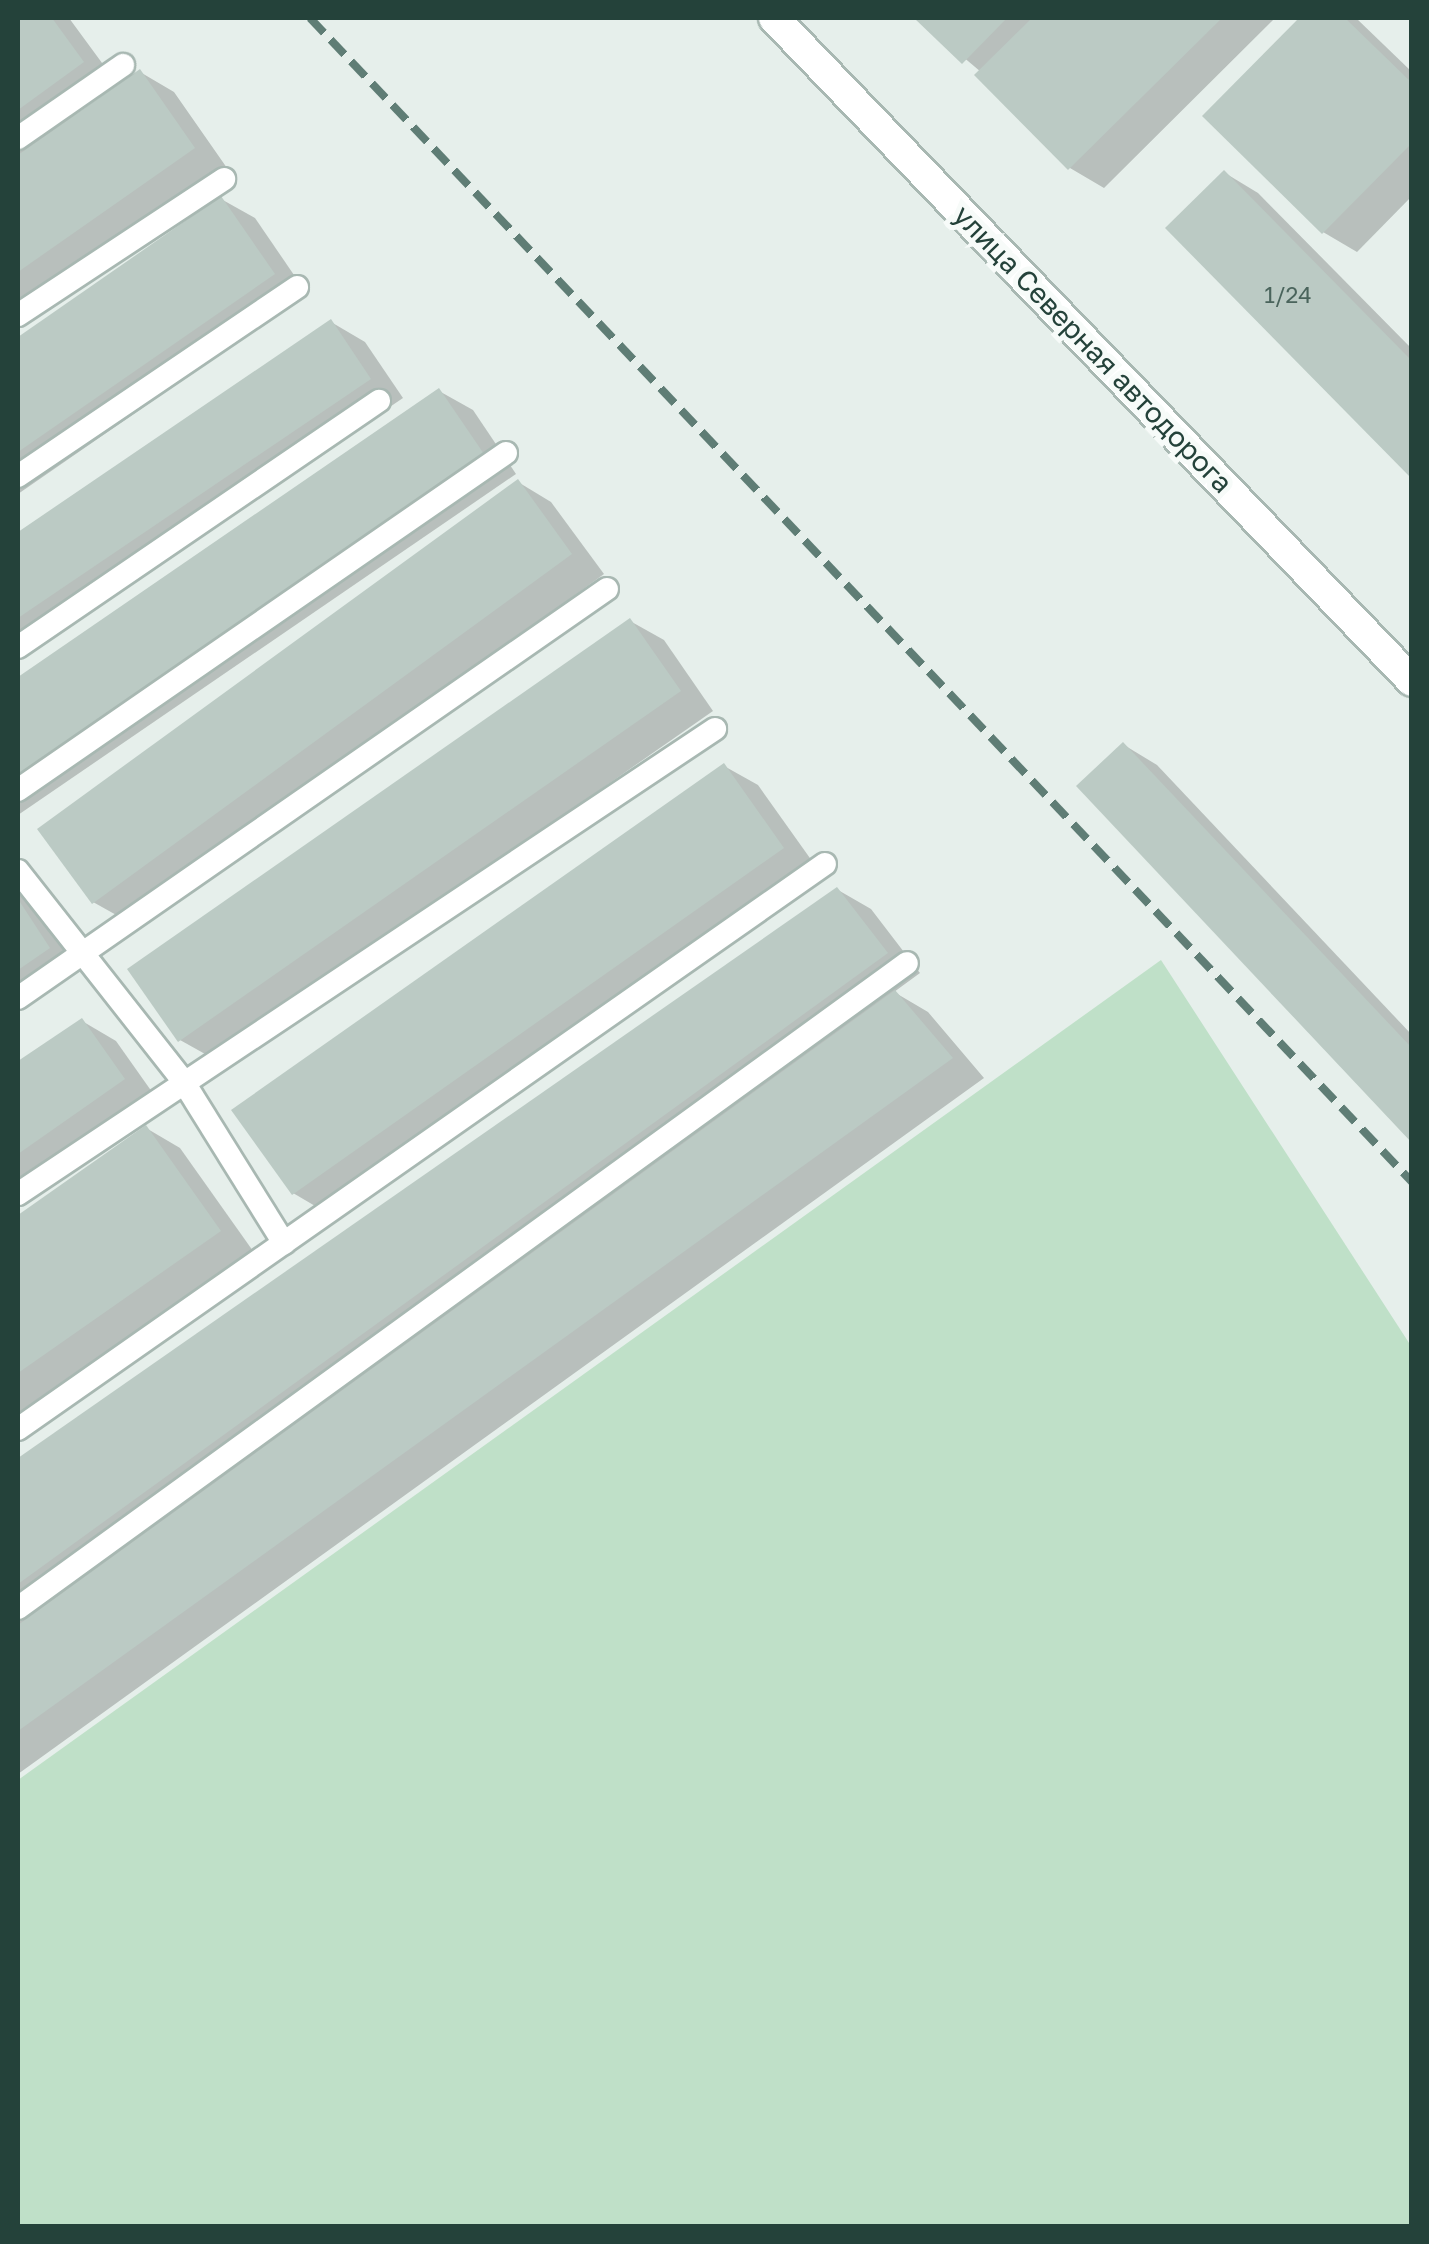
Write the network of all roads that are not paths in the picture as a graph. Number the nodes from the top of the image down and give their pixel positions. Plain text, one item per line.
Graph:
1 (774, 18) edge
2 (123, 65) dead end
3 (18, 138) edge
4 (224, 179) dead end
5 (298, 287) dead end
6 (18, 315) edge
7 (379, 401) dead end
8 (506, 453) dead end
9 (18, 476) edge
10 (607, 589) dead end
11 (18, 647) edge
12 (1412, 682) edge
13 (715, 729) dead end
14 (18, 790) edge
15 (826, 864) dead end
16 (18, 871) edge
17 (83, 952) junction
18 (907, 964) dead end
19 (18, 998) edge
20 (182, 1081) junction
21 (18, 1194) edge
22 (284, 1243) junction
23 (18, 1429) edge
24 (18, 1608) edge

1 - 12 main road, улица Северная автодорога
2 - 3 lane
4 - 6 lane
5 - 9 lane
7 - 11 lane
8 - 14 lane
10 - 17 lane
13 - 20 lane
15 - 22 lane
16 - 17 lane
17 - 19 lane
17 - 20 lane
18 - 24 lane
20 - 21 lane
20 - 22 lane
22 - 23 lane

